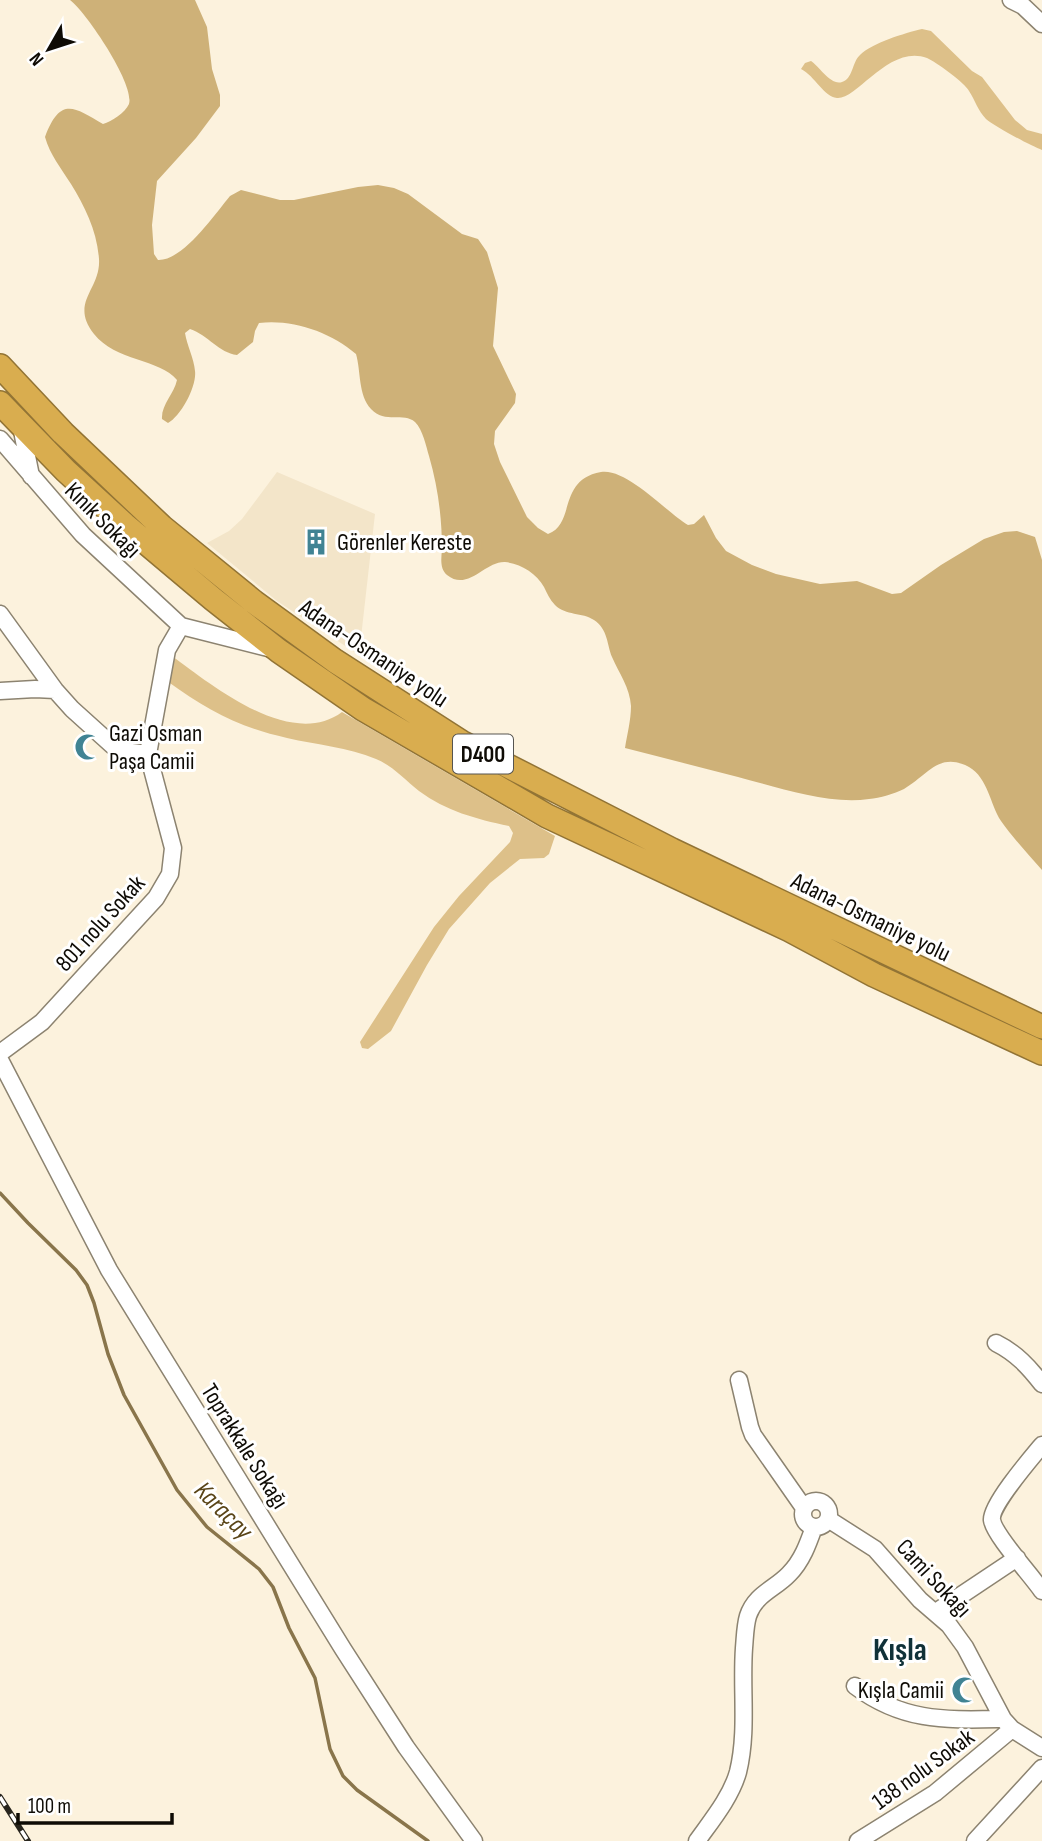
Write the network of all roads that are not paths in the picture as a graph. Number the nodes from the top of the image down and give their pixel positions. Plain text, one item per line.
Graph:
1 (1012, 0) edge
2 (1042, 24) edge
3 (0, 366) edge
4 (0, 403) edge
5 (21, 426) junction
6 (0, 439) edge
7 (32, 479) junction
8 (0, 614) edge
9 (181, 626) junction
10 (279, 651) junction
11 (0, 691) edge
12 (55, 691) junction
13 (148, 754) junction
14 (1042, 1027) edge
15 (0, 1053) edge
16 (1042, 1053) edge
17 (0, 1060) edge
18 (996, 1343) dead end
19 (739, 1380) dead end
20 (1042, 1384) edge
21 (1042, 1445) edge
22 (821, 1523) junction
23 (1017, 1558) junction
24 (1042, 1591) edge
25 (936, 1612) junction
26 (855, 1686) dead end
27 (1008, 1724) junction
28 (1042, 1748) edge
29 (1042, 1768) edge
30 (474, 1841) edge
31 (697, 1841) edge
32 (858, 1841) edge
33 (975, 1841) edge

1 - 2 street
3 - 14 highway, Adana-Osmaniye yolu / D400
4 - 5 highway, Adana-Osmaniye yolu / D400
5 - 7 street
5 - 10 highway, Adana-Osmaniye yolu / D400
6 - 7 street, Kınık Sokağı
7 - 9 street, Kınık Sokağı
8 - 12 street
9 - 10 street, Kınık Sokağı
9 - 13 street
10 - 16 highway, Adana-Osmaniye yolu / D400
11 - 12 street
12 - 13 street
13 - 15 street, 801 nolu Sokak
17 - 30 street, Toprakkale Sokağı
18 - 20 street
19 - 22 street, Cami Sokağı
21 - 23 street
22 - 25 street, Cami Sokağı
22 - 31 street
23 - 24 street
23 - 25 street
25 - 27 street, Cami Sokağı
26 - 27 street
27 - 28 street, Cami Sokağı
27 - 32 street, 138 nolu Sokak
29 - 33 street

